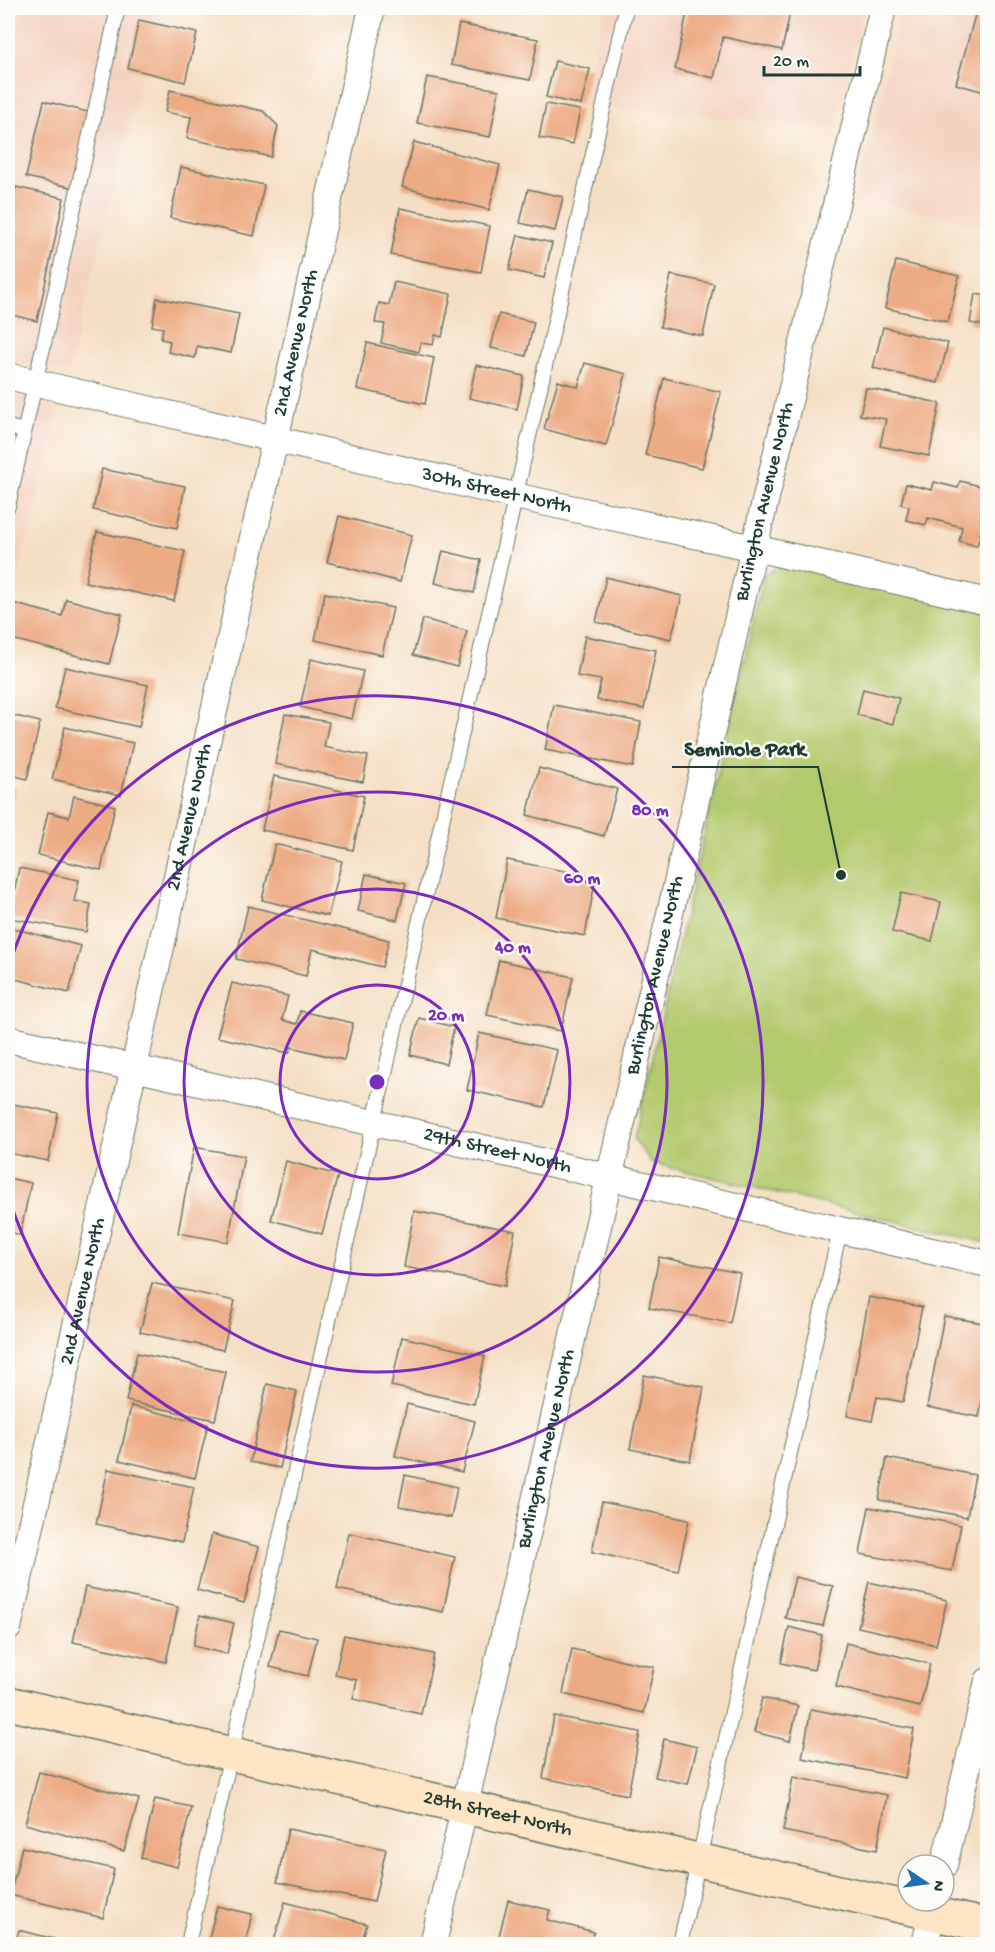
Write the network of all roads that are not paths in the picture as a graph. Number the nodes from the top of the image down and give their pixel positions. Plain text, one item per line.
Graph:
1 (118, 8) edge
2 (372, 8) edge
3 (626, 8) edge
4 (883, 8) edge
5 (8, 376) edge
6 (35, 383) junction
7 (8, 427) edge
8 (24, 431) junction
9 (275, 438) junction
10 (515, 496) junction
11 (8, 506) edge
12 (754, 548) junction
13 (987, 600) edge
14 (8, 1039) edge
15 (133, 1068) junction
16 (374, 1123) junction
17 (610, 1178) junction
18 (840, 1230) junction
19 (987, 1264) edge
20 (8, 1628) edge
21 (987, 1682) edge
22 (8, 1703) edge
23 (231, 1754) junction
24 (463, 1808) junction
25 (947, 1853) edge
26 (699, 1860) junction
27 (931, 1920) edge
28 (987, 1926) edge
29 (188, 1944) edge
30 (433, 1944) edge
31 (680, 1944) edge

1 - 6 lane
2 - 9 street, 2nd Avenue North
3 - 10 lane
4 - 12 street, Burlington Avenue North
5 - 6 street, 30th Street North
6 - 8 lane
6 - 9 street, 30th Street North
7 - 8 lane
8 - 11 lane
9 - 10 street, 30th Street North
9 - 15 street, 2nd Avenue North
10 - 12 street, 30th Street North
10 - 16 lane
12 - 13 street, 30th Street North
12 - 17 street, Burlington Avenue North
14 - 15 street, 29th Street North
15 - 16 street, 29th Street North
15 - 20 street, 2nd Avenue North
16 - 17 street, 29th Street North
16 - 23 lane
17 - 18 street, 29th Street North
17 - 24 street, Burlington Avenue North
18 - 19 street, 29th Street North
18 - 26 lane
21 - 25 street
22 - 23 street, 28th Street North
23 - 24 street, 28th Street North
23 - 29 lane
24 - 26 street, 28th Street North
24 - 30 street, Burlington Avenue North
26 - 27 street, 28th Street North
26 - 31 lane
27 - 28 street, 28th Street North

